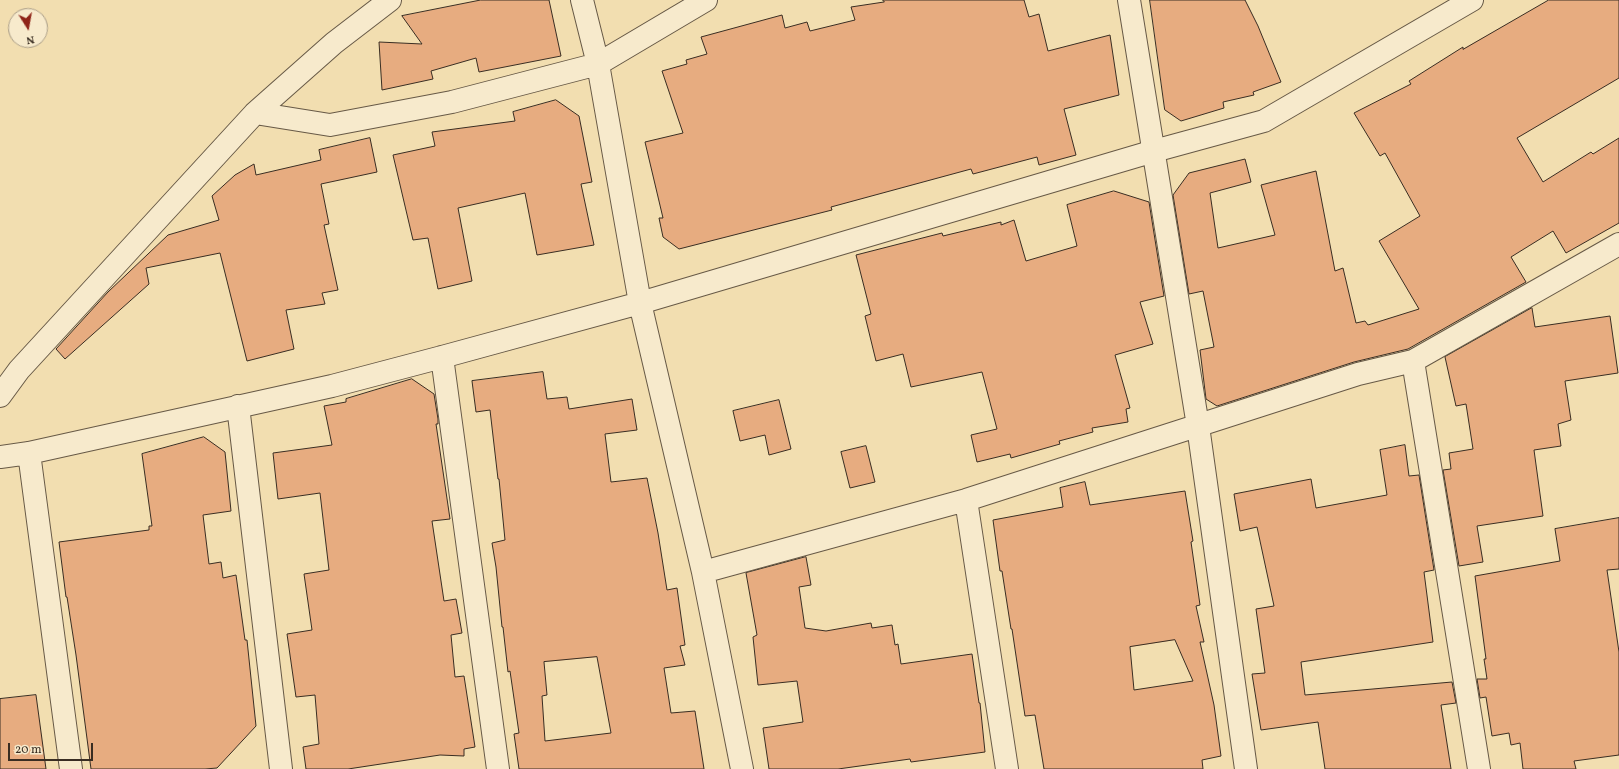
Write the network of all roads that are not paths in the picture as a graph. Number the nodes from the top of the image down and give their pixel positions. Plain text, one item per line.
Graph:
1 (390, 0) edge
2 (582, 0) edge
3 (706, 0) edge
4 (1129, 0) edge
5 (1472, 0) edge
6 (598, 64) junction
7 (255, 113) junction
8 (1154, 150) junction
9 (1619, 244) edge
10 (640, 303) junction
11 (442, 357) junction
12 (1413, 361) junction
13 (0, 396) edge
14 (238, 406) junction
15 (1198, 426) junction
16 (29, 453) junction
17 (0, 457) edge
18 (966, 500) junction
19 (703, 572) junction
20 (71, 769) edge
21 (281, 769) edge
22 (498, 769) edge
23 (742, 769) edge
24 (1007, 769) edge
25 (1246, 769) edge
26 (1479, 769) edge

1 - 7 street
2 - 6 street
3 - 6 street
4 - 8 street
5 - 8 street
6 - 7 street
6 - 10 street
7 - 13 street
8 - 10 street
8 - 15 street
9 - 12 street
10 - 11 street
10 - 19 street
11 - 14 street
11 - 22 street
12 - 15 street
12 - 26 street
14 - 16 street
14 - 21 street
15 - 18 street
15 - 25 street
16 - 17 street
16 - 20 street
18 - 19 street
18 - 24 street
19 - 23 street

